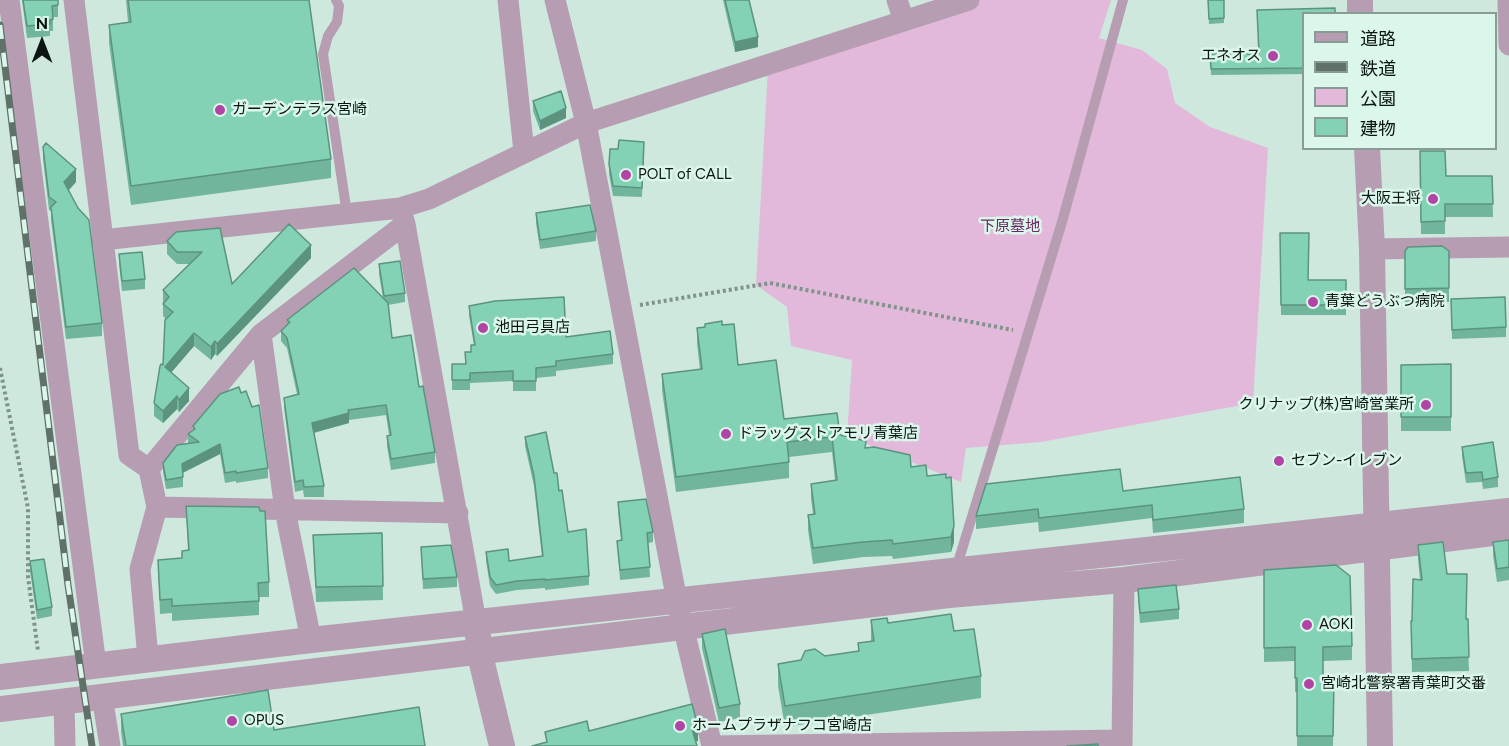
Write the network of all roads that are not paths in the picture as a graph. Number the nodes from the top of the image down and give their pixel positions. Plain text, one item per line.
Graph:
1 (9, 0) edge
2 (74, 0) edge
3 (336, 0) edge
4 (508, 0) edge
5 (555, 0) edge
6 (897, 0) edge
7 (969, 0) edge
8 (1123, 0) edge
9 (1508, 0) edge
10 (904, 21) junction
11 (1509, 45) edge
12 (586, 123) junction
13 (1367, 150) edge
14 (524, 152) junction
15 (347, 214) junction
16 (402, 216) junction
17 (102, 240) junction
18 (1509, 247) edge
19 (1372, 249) junction
20 (261, 334) junction
21 (149, 469) junction
22 (157, 507) junction
23 (285, 510) junction
24 (1509, 511) edge
25 (458, 513) junction
26 (1509, 531) edge
27 (1376, 538) junction
28 (955, 571) junction
29 (1124, 580) junction
30 (677, 601) junction
31 (476, 622) junction
32 (683, 626) junction
33 (311, 640) junction
34 (479, 651) junction
35 (148, 658) junction
36 (96, 665) junction
37 (0, 677) edge
38 (102, 696) junction
39 (64, 702) junction
40 (0, 710) edge
41 (1122, 743) edge
42 (65, 746) edge
43 (110, 746) edge
44 (502, 746) edge
45 (712, 746) edge
46 (1380, 746) edge

1 - 36 street
2 - 17 street
3 - 15 lane
4 - 14 street
5 - 12 street
6 - 10 street
7 - 10 street
8 - 28 lane
9 - 11 street
10 - 12 street
12 - 14 street
12 - 30 street
13 - 19 street
14 - 16 street
15 - 16 street
15 - 17 street
16 - 20 street
16 - 25 street
17 - 21 street
18 - 19 street
19 - 27 street
20 - 21 street
20 - 23 street
21 - 22 street
22 - 23 street
22 - 35 street
23 - 25 street
23 - 33 street
24 - 27 street
25 - 31 street
26 - 27 street
27 - 28 street
27 - 29 street
27 - 46 street
28 - 30 street
29 - 32 street
29 - 41 street
30 - 31 street
30 - 32 street
31 - 33 street
31 - 34 street
32 - 34 street
32 - 45 street
33 - 35 street
34 - 38 street
34 - 44 street
35 - 36 street
36 - 37 street
38 - 39 street
38 - 43 street
39 - 40 street
39 - 42 street
41 - 45 street

